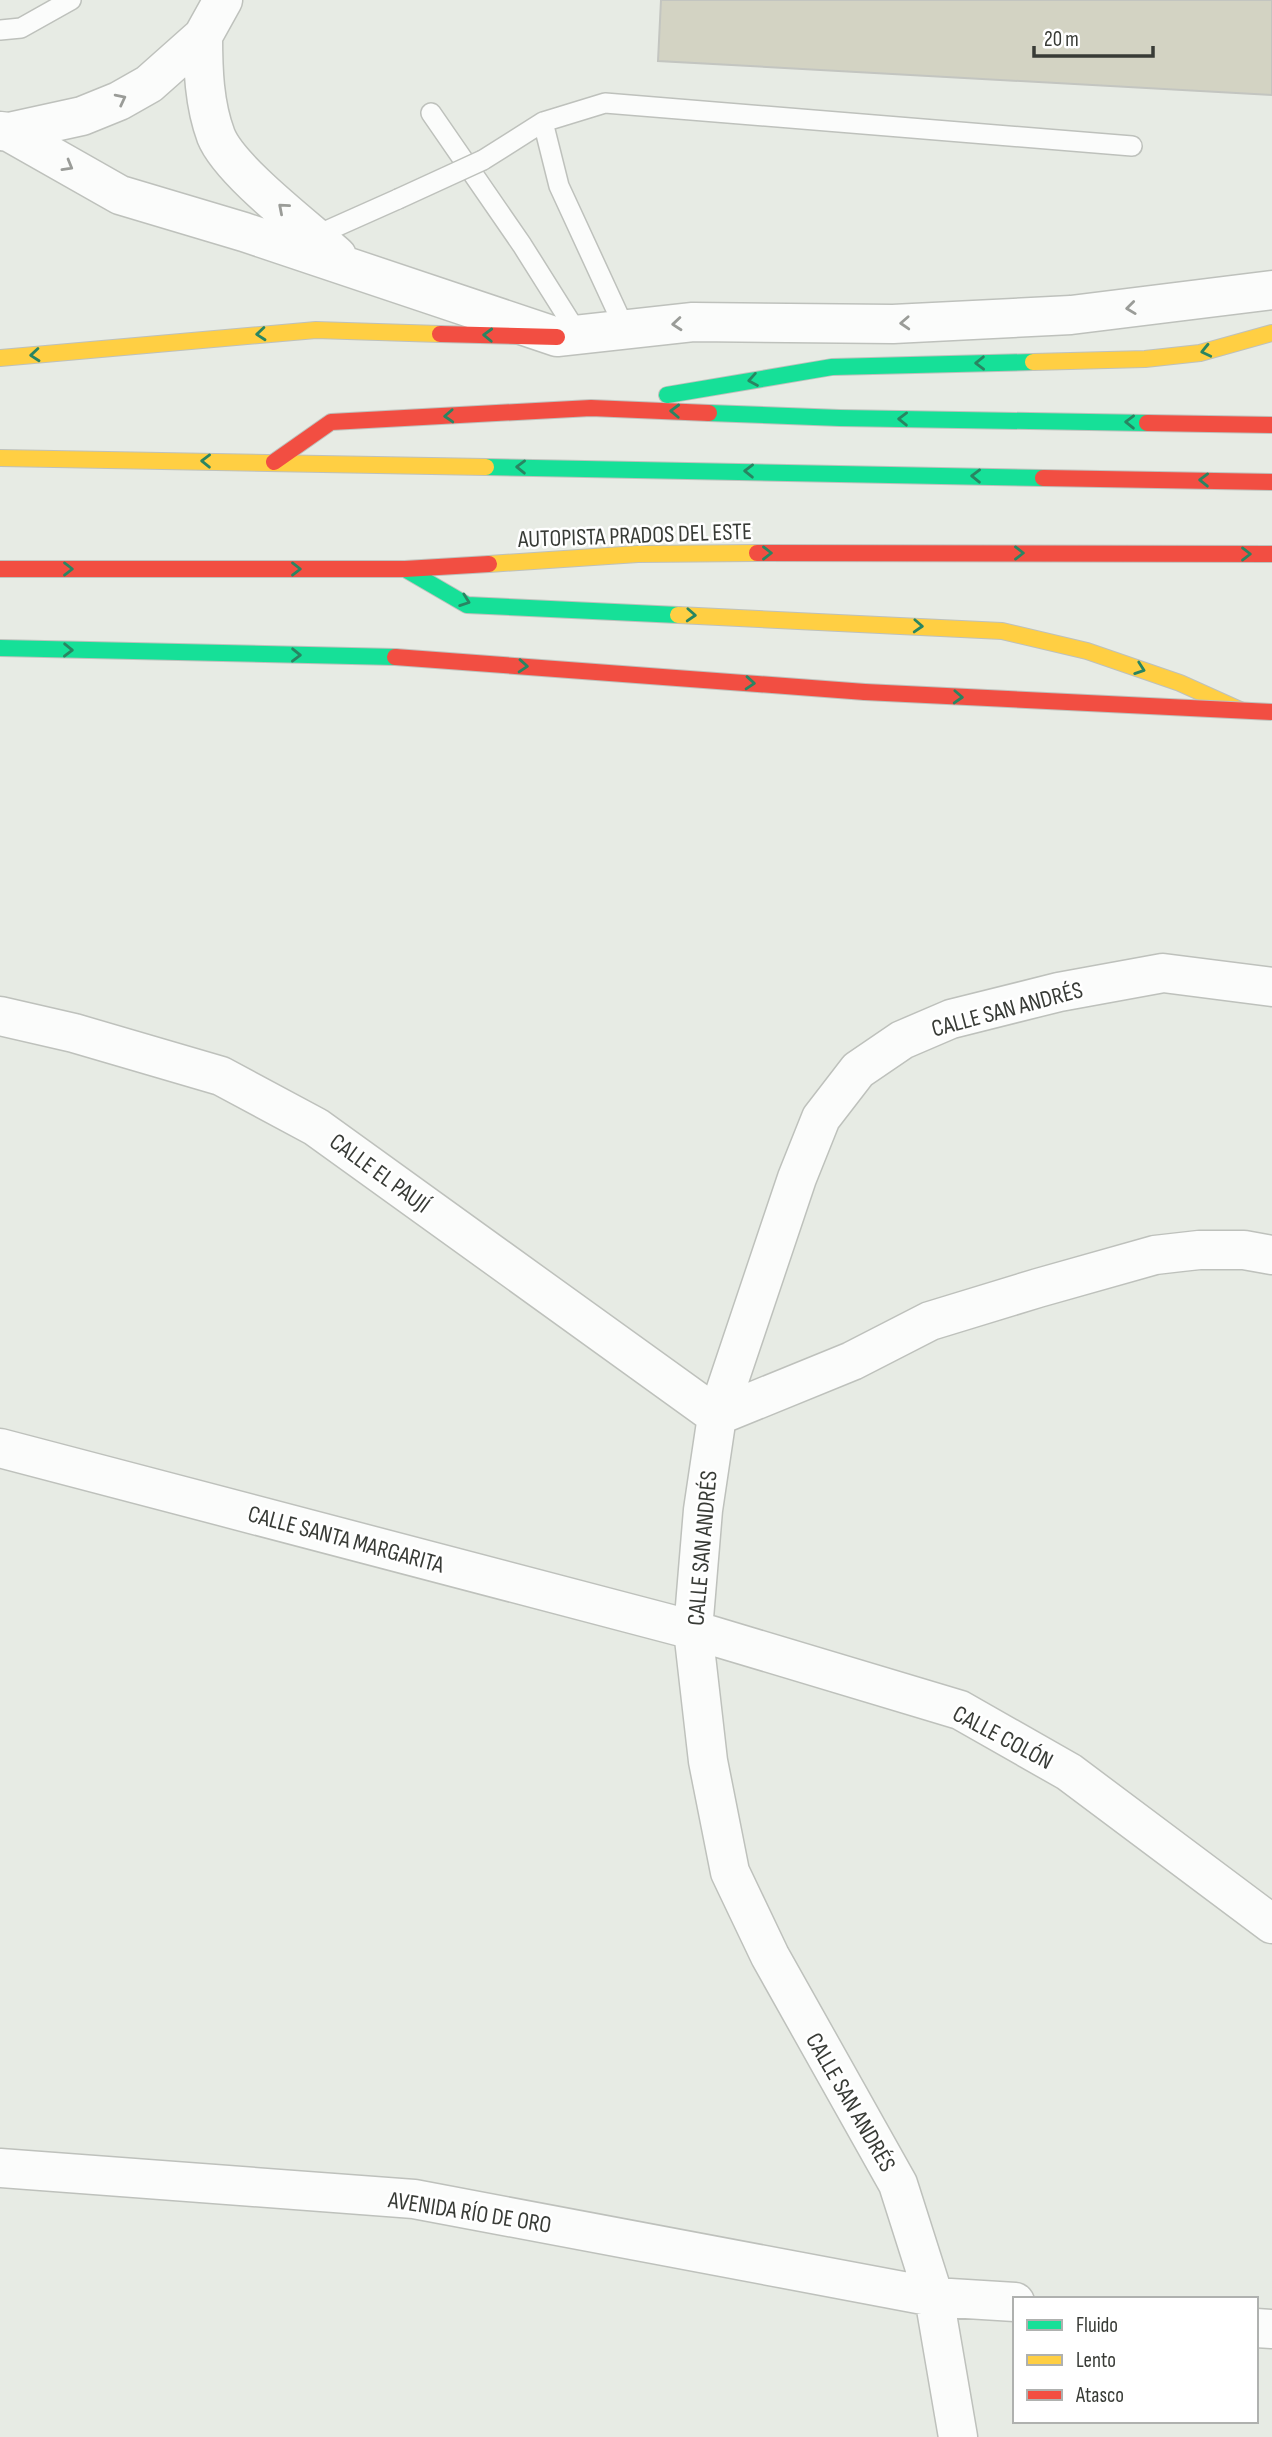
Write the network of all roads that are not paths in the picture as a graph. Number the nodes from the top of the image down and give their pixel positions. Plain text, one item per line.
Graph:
1 (71, 0) edge
2 (223, 0) edge
3 (0, 30) edge
4 (203, 36) junction
5 (431, 113) dead end
6 (543, 122) junction
7 (5, 131) edge
8 (1132, 146) dead end
9 (315, 236) junction
10 (352, 269) junction
11 (1272, 290) edge
12 (625, 329) junction
13 (1272, 333) edge
14 (567, 335) junction
15 (0, 358) edge
16 (591, 408) junction
17 (1272, 425) edge
18 (0, 458) edge
19 (274, 462) junction
20 (1272, 482) edge
21 (1272, 554) edge
22 (0, 569) edge
23 (405, 569) junction
24 (0, 648) edge
25 (1272, 712) edge
26 (1272, 724) edge
27 (1272, 987) edge
28 (0, 1016) edge
29 (1272, 1255) edge
30 (717, 1416) junction
31 (0, 1448) edge
32 (693, 1630) junction
33 (1272, 1924) edge
34 (0, 2168) edge
35 (934, 2297) junction
36 (1013, 2302) edge
37 (958, 2437) edge

1 - 3 lane
2 - 4 street
7 -> 4 street
9 -> 4 street
5 - 14 lane
6 - 8 lane
6 - 9 lane, bridge
6 - 12 lane
7 -> 10 street
9 - 10 street
10 - 14 street
11 -> 12 street
12 - 14 street
13 -> 16 highway
14 -> 15 highway
17 -> 16 highway
16 -> 19 highway
19 -> 18 highway
20 -> 19 highway
23 -> 21 highway, AUTOPISTA PRADOS DEL ESTE
22 -> 23 highway, AUTOPISTA PRADOS DEL ESTE
23 -> 26 highway
24 -> 25 highway, bridge
27 - 30 street, CALLE SAN ANDRÉS
28 - 30 street, CALLE EL PAUJÍ
29 - 30 street
30 - 32 street, CALLE SAN ANDRÉS
31 - 32 street, CALLE SANTA MARGARITA
32 - 33 street, CALLE COLÓN
32 - 35 street, CALLE SAN ANDRÉS
34 - 35 street, AVENIDA RÍO DE ORO
35 - 36 street, AVENIDA RÍO DE ORO
35 - 37 street, CALLE SAN ANDRÉS

